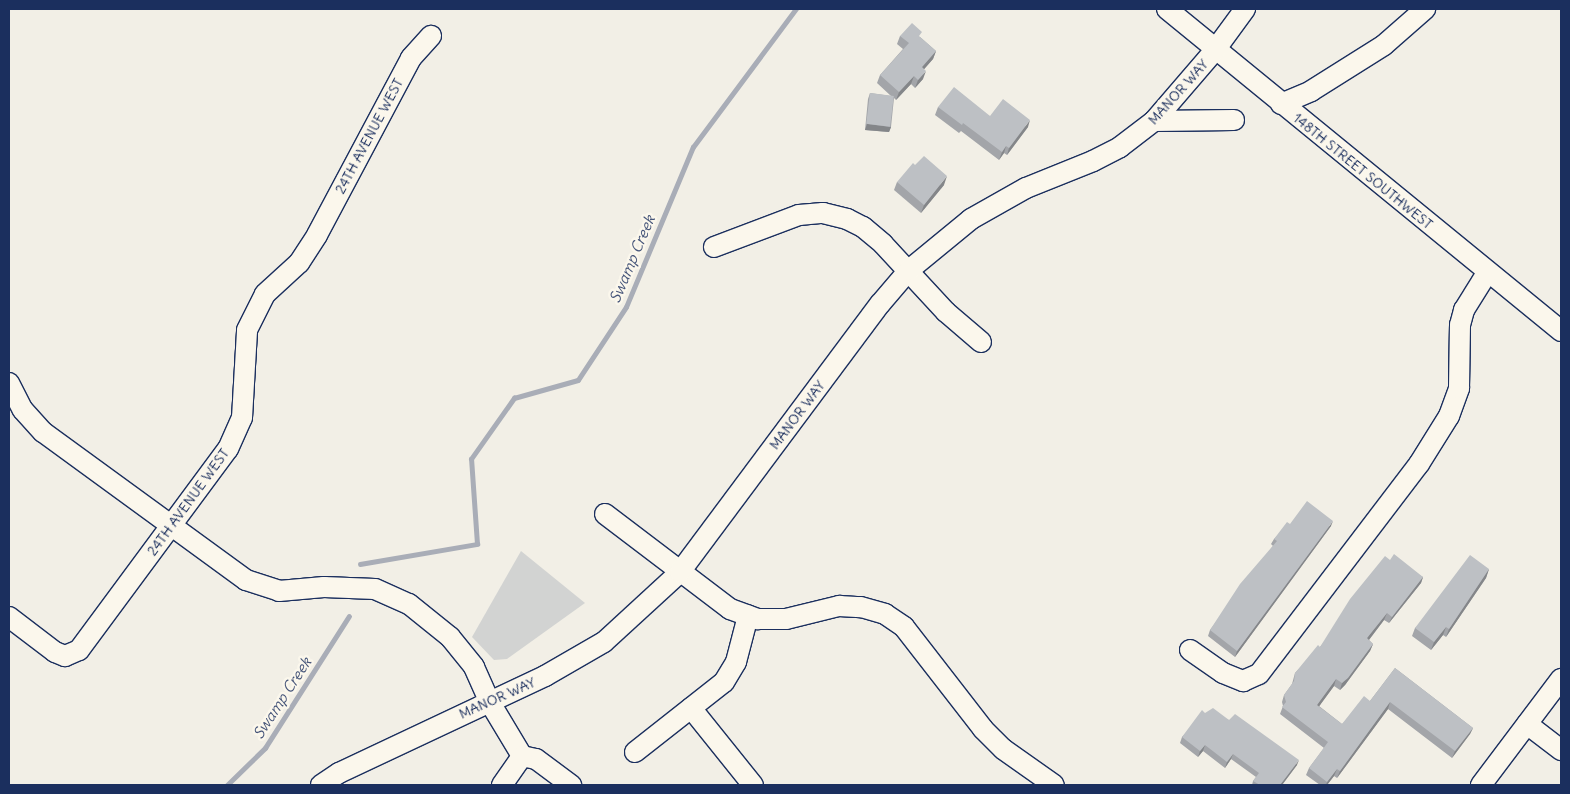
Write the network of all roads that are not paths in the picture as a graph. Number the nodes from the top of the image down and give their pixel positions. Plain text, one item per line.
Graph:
1 (1167, 9) edge
2 (1245, 9) edge
3 (1425, 9) edge
4 (431, 36) dead end
5 (1215, 50) junction
6 (1281, 104) junction
7 (1234, 120) dead end
8 (1154, 121) junction
9 (714, 247) dead end
10 (909, 270) junction
11 (1487, 273) junction
12 (1561, 330) edge
13 (981, 342) dead end
14 (9, 383) edge
15 (605, 514) dead end
16 (171, 527) junction
17 (680, 572) junction
18 (748, 616) junction
19 (9, 617) edge
20 (1190, 650) dead end
21 (1561, 679) edge
22 (489, 700) junction
23 (691, 708) junction
24 (1527, 724) junction
25 (1561, 750) edge
26 (635, 752) dead end
27 (522, 756) junction
28 (321, 785) edge
29 (502, 785) edge
30 (571, 785) edge
31 (753, 785) edge
32 (1054, 785) edge
33 (1481, 785) edge

1 - 5 street, 148TH STREET SOUTHWEST
2 - 5 street, MANOR WAY
3 - 6 street
4 - 16 street, 24TH AVENUE WEST
5 - 6 street, 148TH STREET SOUTHWEST
5 - 8 street, MANOR WAY
6 - 11 street, 148TH STREET SOUTHWEST
7 - 8 street
8 - 10 street, MANOR WAY
9 - 10 street
10 - 13 street
10 - 17 street, MANOR WAY
11 - 12 street, 148TH STREET SOUTHWEST
11 - 20 street
14 - 16 street
15 - 17 street
16 - 19 street, 24TH AVENUE WEST
16 - 22 street
17 - 18 street
17 - 22 street, MANOR WAY
18 - 23 street
18 - 32 street
21 - 24 street
22 - 27 street
22 - 28 street, MANOR WAY
23 - 26 street
23 - 31 street
24 - 25 street
24 - 33 street
27 - 29 street
27 - 30 street

